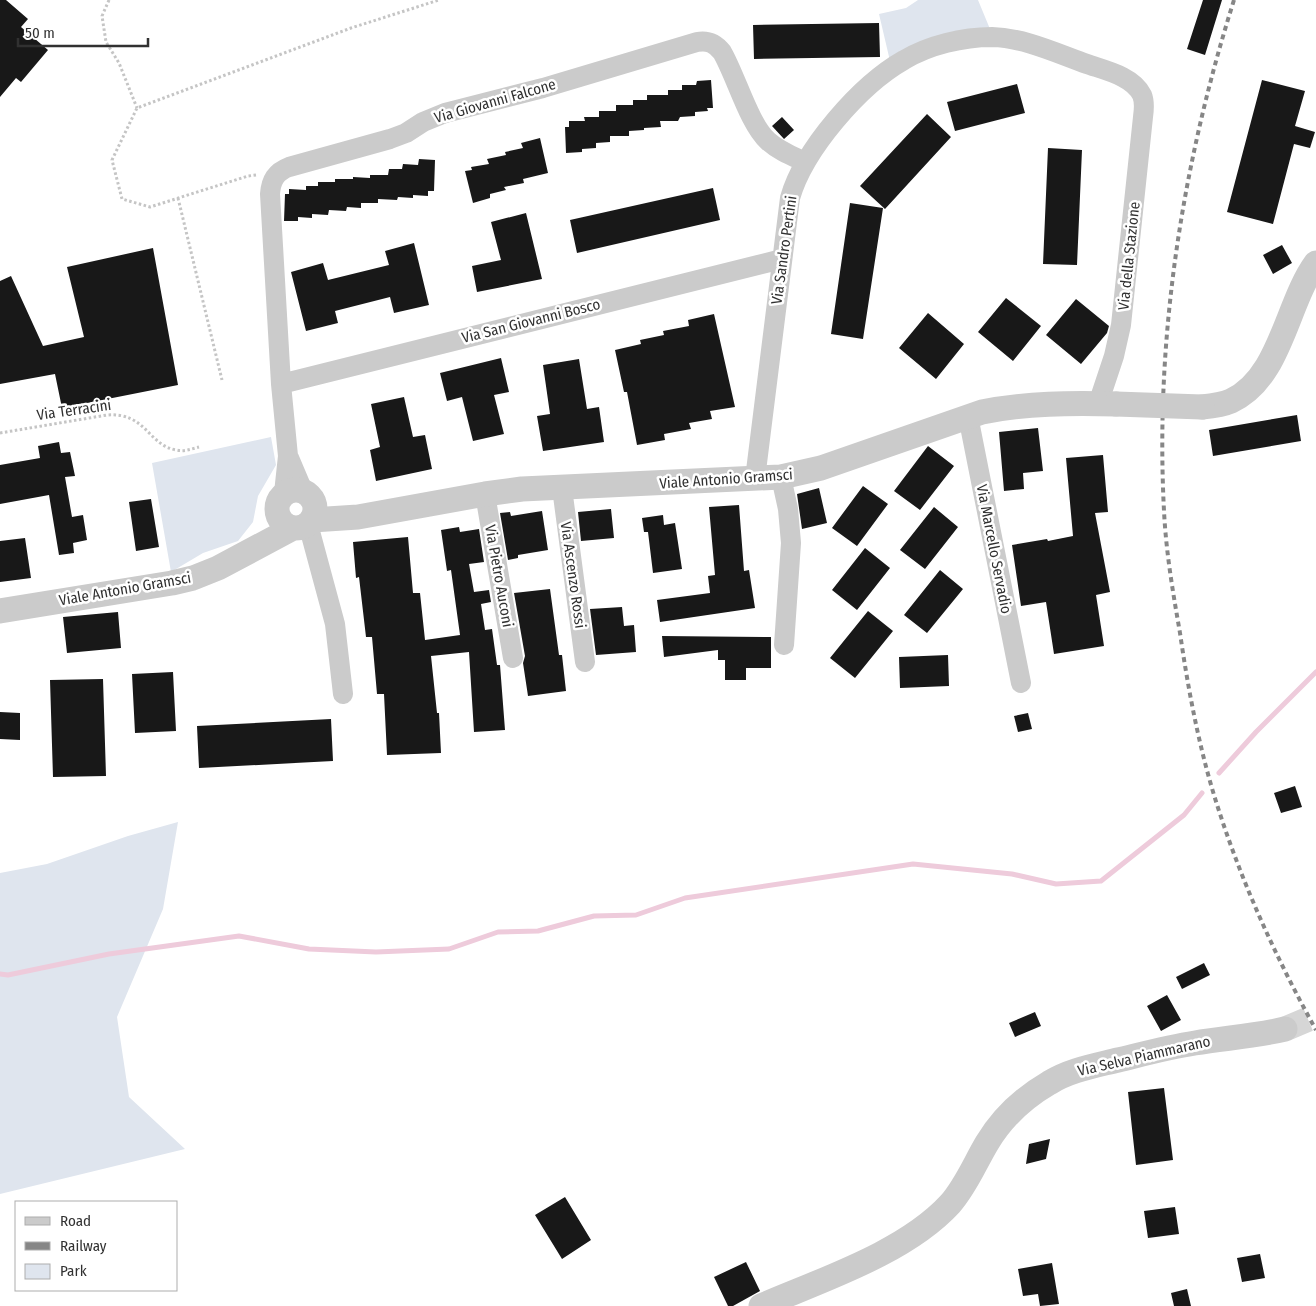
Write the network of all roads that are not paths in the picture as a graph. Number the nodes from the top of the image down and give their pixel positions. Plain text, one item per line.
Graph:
1 (1144, 105) joint
2 (805, 162) junction
3 (782, 259) junction
4 (1316, 263) edge
5 (280, 384) junction
6 (1107, 404) junction
7 (968, 416) junction
8 (781, 477) junction
9 (755, 479) junction
10 (562, 488) junction
11 (485, 494) junction
12 (299, 512) junction
13 (0, 611) edge
14 (784, 645) dead end
15 (513, 658) dead end
16 (585, 662) dead end
17 (1021, 683) dead end
18 (343, 694) dead end
19 (1285, 1029) tunnel mouth
20 (761, 1306) edge

1 - 2 street, Via Sandro Pertini
1 - 6 street, Via della Stazione
2 - 3 street, Via Sandro Pertini
2 - 5 street, Via Giovanni Falcone
3 - 5 street, Via San Giovanni Bosco
3 - 9 street, Via Sandro Pertini
4 - 6 street, Viale Antonio Gramsci, bridge
5 - 12 street
6 - 7 street, Viale Antonio Gramsci
7 - 8 street, Viale Antonio Gramsci
7 - 17 street, Via Marcello Servadio
8 - 9 street, Viale Antonio Gramsci
8 - 14 street
9 - 10 street, Viale Antonio Gramsci
10 - 11 street, Viale Antonio Gramsci
10 - 16 street, Via Ascenzo Rossi
11 - 12 street, Viale Antonio Gramsci
11 - 15 street, Via Pietro Auconi
12 - 13 street, Viale Antonio Gramsci
12 - 18 street
19 - 20 street, Via Selva Piammarano

